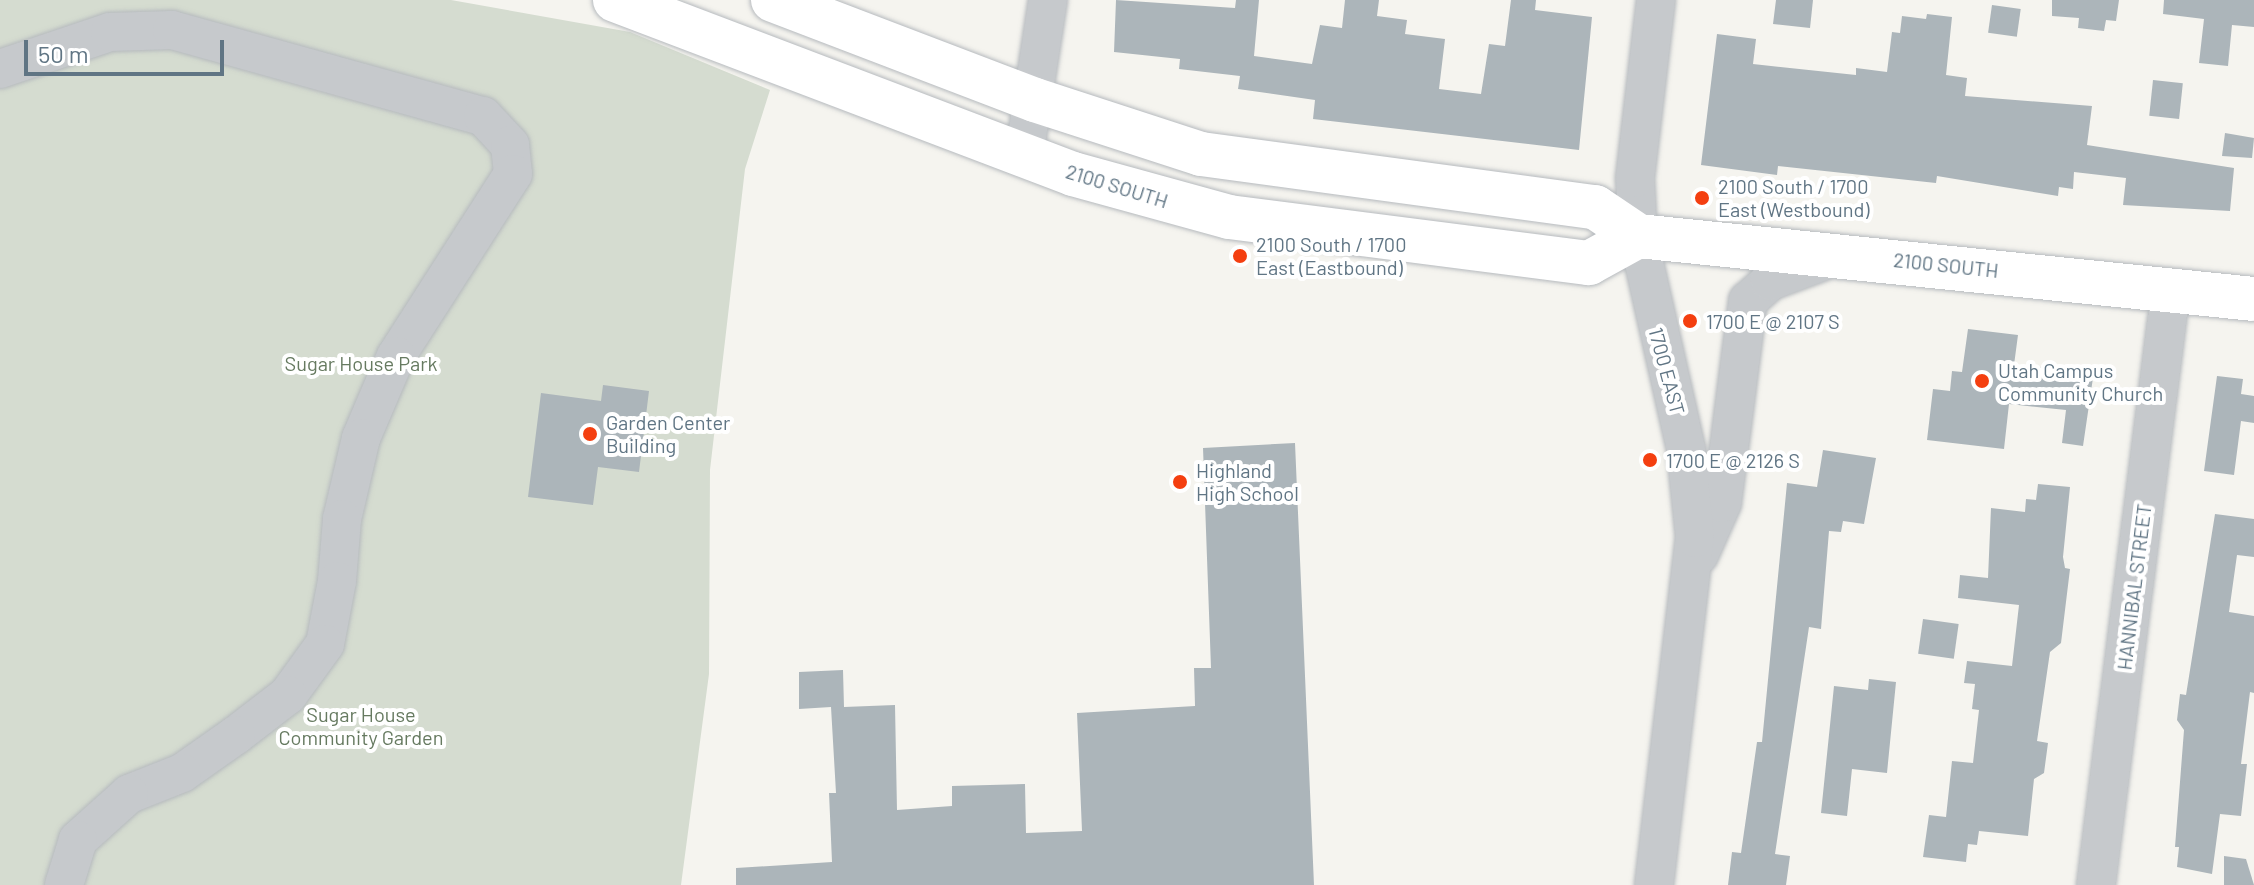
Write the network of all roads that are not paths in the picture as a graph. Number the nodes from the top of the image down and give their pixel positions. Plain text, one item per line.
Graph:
1 (615, 0) edge
2 (773, 0) edge
3 (1048, 0) edge
4 (1656, 0) edge
5 (680, 11) edge
6 (0, 69) edge
7 (1035, 100) junction
8 (1024, 156) junction
9 (1638, 236) junction
10 (1839, 255) junction
11 (2171, 288) junction
12 (2254, 299) edge
13 (1695, 565) junction
14 (64, 885) edge
15 (1654, 885) edge
16 (2096, 885) edge

1 - 5 main road, 2100 SOUTH
2 - 7 main road, 2100 SOUTH
3 - 7 street
4 - 9 street, 1700 EAST
5 - 8 main road, 2100 SOUTH
6 - 14 street
7 - 8 street
7 - 9 main road, 2100 SOUTH
8 - 9 main road, 2100 SOUTH
9 - 10 main road, 2100 SOUTH
9 - 13 street, 1700 EAST
10 - 11 main road, 2100 SOUTH
10 - 13 street
11 - 12 main road, 2100 SOUTH
11 - 16 street, HANNIBAL STREET
13 - 15 street, 1700 EAST

